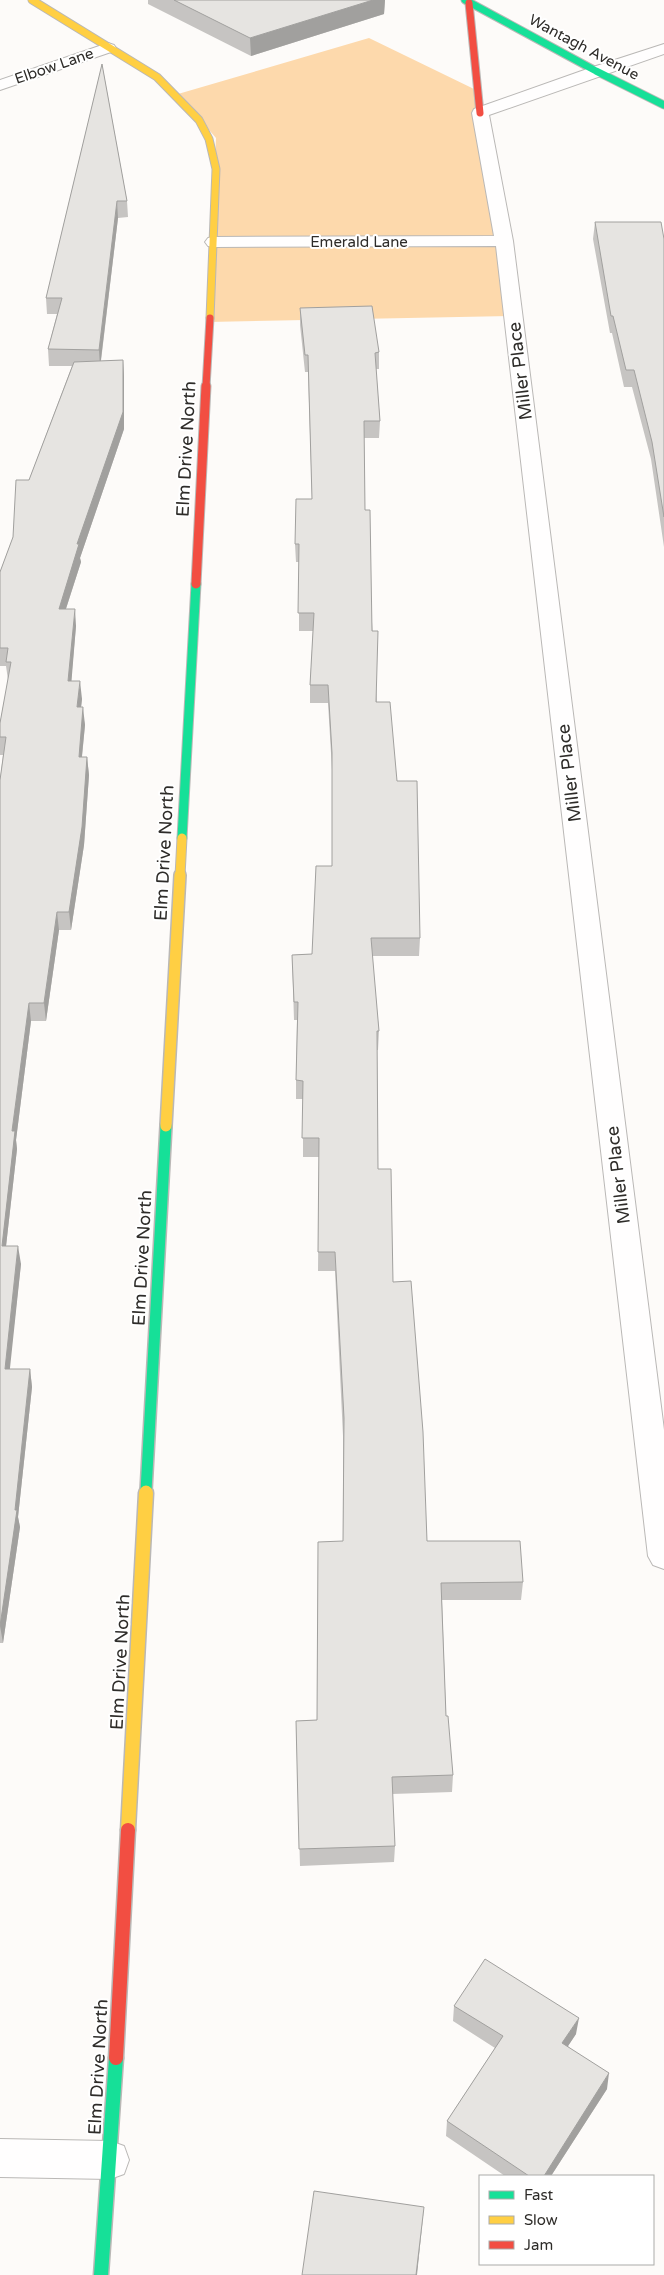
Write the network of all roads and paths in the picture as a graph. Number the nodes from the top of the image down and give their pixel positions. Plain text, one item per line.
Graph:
1 (32, 0) edge
2 (467, 2) edge
3 (108, 48) junction
4 (664, 49) edge
5 (596, 71) junction
6 (0, 85) edge
7 (664, 105) edge
8 (480, 113) junction
9 (504, 241) junction
10 (214, 242) junction
11 (658, 1443) edge
12 (664, 1556) edge
13 (0, 2158) edge
14 (110, 2160) junction
15 (101, 2275) edge

1 - 3 street, Elm Drive North
2 - 5 street, Wantagh Avenue
2 - 8 street
3 - 6 street, Elbow Lane
3 - 10 street, Elm Drive North
4 - 5 street
5 - 7 street, Wantagh Avenue
5 - 8 street
8 - 9 street, Miller Place
9 - 10 street, Emerald Lane
9 - 11 street, Miller Place
10 - 14 street, Elm Drive North
11 - 12 street, Miller Place
13 - 14 street
14 - 15 street, Elm Drive North

